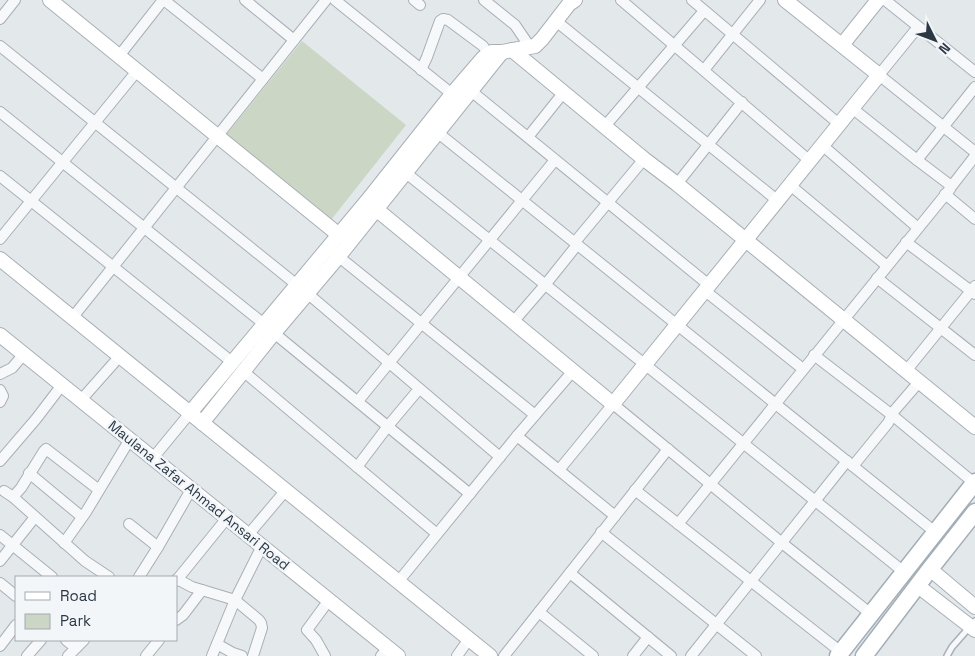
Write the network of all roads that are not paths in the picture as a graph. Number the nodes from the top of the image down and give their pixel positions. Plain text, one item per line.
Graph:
1 (16, 0) edge
2 (50, 0) edge
3 (164, 0) edge
4 (245, 0) edge
5 (326, 0) edge
6 (336, 0) edge
7 (484, 0) edge
8 (621, 0) edge
9 (692, 0) edge
10 (760, 0) edge
11 (785, 0) edge
12 (878, 0) edge
13 (885, 0) edge
14 (571, 1) edge
15 (704, 11) junction
16 (0, 19) edge
17 (556, 21) junction
18 (918, 27) junction
19 (732, 34) junction
20 (294, 40) junction
21 (675, 45) junction
22 (842, 45) junction
23 (0, 46) edge
24 (530, 47) junction
25 (501, 52) junction
26 (119, 56) junction
27 (137, 70) junction
28 (422, 70) junction
29 (704, 70) junction
30 (975, 72) edge
31 (879, 75) junction
32 (263, 79) junction
33 (639, 87) junction
34 (975, 87) edge
35 (471, 92) junction
36 (564, 92) junction
37 (452, 94) junction
38 (742, 102) junction
39 (852, 108) junction
40 (0, 112) edge
41 (95, 122) junction
42 (839, 124) junction
43 (605, 126) junction
44 (943, 127) junction
45 (437, 132) junction
46 (218, 136) junction
47 (528, 138) junction
48 (709, 144) junction
49 (822, 145) junction
50 (975, 152) edge
51 (975, 156) edge
52 (644, 159) junction
53 (555, 160) junction
54 (916, 160) junction
55 (810, 161) junction
56 (63, 162) junction
57 (406, 173) junction
58 (0, 176) edge
59 (677, 184) junction
60 (790, 185) junction
61 (176, 188) junction
62 (948, 191) junction
63 (522, 200) junction
64 (778, 200) junction
65 (31, 201) junction
66 (607, 202) junction
67 (376, 210) junction
68 (975, 219) edge
69 (144, 228) junction
70 (918, 228) junction
71 (338, 235) junction
72 (0, 239) edge
73 (490, 240) junction
74 (746, 240) junction
75 (906, 242) junction
76 (576, 244) junction
77 (333, 252) junction
78 (0, 260) edge
79 (113, 266) junction
80 (887, 266) junction
81 (459, 277) junction
82 (877, 278) junction
83 (545, 285) junction
84 (707, 288) junction
85 (302, 289) junction
86 (974, 291) edge
87 (73, 317) junction
88 (843, 320) junction
89 (513, 322) junction
90 (421, 323) junction
91 (677, 325) junction
92 (941, 328) junction
93 (269, 329) junction
94 (0, 335) edge
95 (24, 354) junction
96 (814, 355) junction
97 (975, 355) edge
98 (120, 356) junction
99 (232, 362) junction
100 (389, 363) junction
101 (645, 365) junction
102 (803, 370) junction
103 (243, 371) junction
104 (573, 371) junction
105 (906, 371) junction
106 (0, 374) edge
107 (919, 382) junction
108 (62, 385) junction
109 (419, 389) junction
110 (0, 390) edge
111 (81, 400) junction
112 (358, 401) junction
113 (0, 402) edge
114 (775, 403) junction
115 (613, 404) junction
116 (190, 413) junction
117 (535, 415) junction
118 (892, 415) junction
119 (202, 423) junction
120 (388, 426) junction
121 (975, 427) edge
122 (517, 436) junction
123 (130, 440) junction
124 (743, 444) junction
125 (668, 449) junction
126 (500, 457) junction
127 (153, 458) junction
128 (0, 461) edge
129 (850, 464) junction
130 (357, 467) junction
131 (559, 470) junction
132 (29, 474) junction
133 (974, 482) edge
134 (710, 484) junction
135 (192, 488) junction
136 (99, 490) junction
137 (286, 490) junction
138 (635, 490) junction
139 (4, 493) edge
140 (470, 494) junction
141 (815, 501) junction
142 (975, 512) edge
143 (614, 516) junction
144 (35, 517) junction
145 (82, 517) junction
146 (227, 518) junction
147 (129, 524) dead end
148 (678, 524) junction
149 (602, 532) junction
150 (935, 532) junction
151 (437, 534) junction
152 (0, 535) edge
153 (248, 535) junction
154 (64, 543) junction
155 (782, 543) junction
156 (12, 545) junction
157 (262, 546) junction
158 (158, 547) junction
159 (0, 561) edge
160 (930, 569) junction
161 (904, 572) junction
162 (94, 573) edge
163 (570, 573) junction
164 (51, 576) edge
165 (140, 576) edge
166 (178, 579) edge
167 (178, 580) edge
168 (751, 581) junction
169 (398, 582) junction
170 (0, 583) edge
171 (918, 586) junction
172 (202, 590) junction
173 (15, 595) edge
174 (236, 600) junction
175 (329, 600) junction
176 (975, 606) edge
177 (539, 612) junction
178 (871, 614) junction
179 (178, 618) edge
180 (716, 625) junction
181 (974, 625) edge
182 (15, 626) edge
183 (648, 637) junction
184 (469, 639) junction
185 (40, 641) edge
186 (67, 641) edge
187 (83, 641) edge
188 (158, 641) edge
189 (217, 644) junction
190 (0, 646) edge
191 (76, 648) junction
192 (389, 653) edge
193 (839, 654) edge
194 (28, 656) edge
195 (68, 656) edge
196 (146, 656) edge
197 (212, 656) edge
198 (242, 656) edge
199 (253, 656) edge
200 (326, 656) edge
201 (457, 656) edge
202 (490, 656) edge
203 (504, 656) edge
204 (593, 656) edge
205 (633, 656) edge
206 (671, 656) edge
207 (691, 656) edge
208 (756, 656) edge
209 (864, 656) edge
210 (948, 656) edge

1 - 16 street
2 - 26 street
3 - 26 street
3 - 32 street
4 - 20 street
5 - 20 street
6 - 28 street
7 - 24 street
8 - 21 street
9 - 15 street
10 - 19 street
11 - 22 street
12 - 22 street
13 - 18 street
14 - 17 street
15 - 19 street
15 - 21 street
17 - 24 street
17 - 33 street
18 - 30 street
18 - 31 street
19 - 29 street
19 - 42 street
20 - 32 street
21 - 29 street
21 - 33 street
22 - 31 street
23 - 41 street
24 - 25 street
25 - 28 street
25 - 35 street
25 - 36 street
25 - 37 street
26 - 27 street
27 - 41 street
27 - 46 street
28 - 37 street
29 - 38 street
31 - 39 street
31 - 44 street
32 - 46 street
33 - 43 street
33 - 48 street
34 - 44 street
35 - 45 street
35 - 47 street
36 - 43 street
36 - 47 street
37 - 71 street
38 - 48 street
38 - 55 street
39 - 42 street
39 - 54 street
40 - 56 street
41 - 56 street
41 - 61 street
42 - 49 street
43 - 52 street
44 - 50 street
44 - 54 street
45 - 57 street
45 - 63 street
46 - 61 street
46 - 71 street
47 - 53 street
48 - 59 street
48 - 64 street
49 - 55 street
49 - 70 street
51 - 62 street
52 - 59 street
52 - 66 street
53 - 63 street
53 - 66 street
54 - 62 street
55 - 60 street
56 - 65 street
56 - 69 street
57 - 67 street
57 - 73 street
58 - 65 street
59 - 74 street
60 - 64 street
60 - 80 street
61 - 69 street
61 - 85 street
62 - 68 street
62 - 70 street
63 - 73 street
63 - 76 street
64 - 74 street
65 - 72 street
65 - 79 street
66 - 76 street
66 - 84 street
67 - 77 street
67 - 81 street
69 - 79 street
69 - 93 street
70 - 75 street
71 - 77 street
73 - 81 street
73 - 83 street
74 - 84 street
74 - 88 street
75 - 80 street
75 - 86 street
76 - 83 street
76 - 91 street
77 - 85 street
77 - 90 street
78 - 87 street
79 - 87 street
79 - 99 street
80 - 82 street
81 - 89 street
81 - 90 street
82 - 88 street
82 - 92 street
83 - 89 street
83 - 101 street
84 - 91 street
84 - 102 street
85 - 93 street
85 - 100 street
86 - 92 street
87 - 98 street
88 - 96 street
88 - 105 street
89 - 104 street
90 - 100 street
90 - 117 street
91 - 101 street
91 - 114 street
92 - 97 street
92 - 105 street
93 - 99 street
93 - 103 street
93 - 112 street
94 - 95 street, Maulana Zafar Ahmad Ansari Road
95 - 106 street
95 - 108 street, Maulana Zafar Ahmad Ansari Road
96 - 102 street
96 - 118 street
98 - 111 street
98 - 116 street
99 - 116 street
100 - 109 street
100 - 112 street
101 - 115 street
101 - 124 street
102 - 114 street
103 - 119 street
103 - 130 street
104 - 115 street
104 - 117 street
105 - 107 street
107 - 118 street
107 - 121 street
108 - 111 street, Maulana Zafar Ahmad Ansari Road
108 - 128 street
109 - 120 street
109 - 126 street
110 - 113 street
111 - 123 street, Maulana Zafar Ahmad Ansari Road
112 - 120 street
114 - 124 street
114 - 129 street
115 - 125 street
115 - 131 street
116 - 119 street
116 - 127 street
117 - 122 street
118 - 129 street
118 - 133 street
119 - 137 street
120 - 130 street
120 - 140 street
122 - 126 street
122 - 131 street
123 - 127 street, Maulana Zafar Ahmad Ansari Road
123 - 136 street
124 - 134 street
124 - 141 street
125 - 134 street
125 - 138 street
126 - 140 street
127 - 135 street, Maulana Zafar Ahmad Ansari Road
129 - 141 street
129 - 150 street
130 - 151 street
131 - 143 street
132 - 136 street
132 - 139 street
132 - 145 street
133 - 150 main road
134 - 148 street
134 - 155 street
135 - 146 street, Maulana Zafar Ahmad Ansari Road
135 - 158 street
136 - 145 street
137 - 153 street
137 - 169 street
138 - 143 street
138 - 148 street
139 - 144 street
140 - 151 street
141 - 155 street
141 - 161 street
142 - 160 main road
143 - 149 street
144 - 154 street
144 - 156 street
145 - 154 street
146 - 153 street, Maulana Zafar Ahmad Ansari Road
146 - 166 street
147 - 158 street
148 - 168 street
149 - 163 street
149 - 180 street
150 - 161 main road
151 - 169 street
152 - 156 street
153 - 157 street, Maulana Zafar Ahmad Ansari Road
154 - 162 street
155 - 168 street
155 - 178 street
156 - 159 street
156 - 164 street
157 - 174 street
157 - 175 street, Maulana Zafar Ahmad Ansari Road
158 - 165 street
160 - 171 main road
160 - 176 street
161 - 178 main road
163 - 177 street
163 - 183 street
167 - 172 street
168 - 180 street
168 - 193 street
169 - 184 street
170 - 173 street
171 - 181 street
171 - 209 main road
172 - 174 street
172 - 179 street
174 - 189 street
174 - 199 street
175 - 192 street, Maulana Zafar Ahmad Ansari Road
175 - 200 street
177 - 203 street
177 - 204 street
178 - 193 main road
180 - 207 street
180 - 208 street
181 - 210 lane
182 - 190 street
183 - 205 street
183 - 206 street
184 - 201 street
184 - 202 street
185 - 194 street
186 - 191 street
187 - 191 street
188 - 196 street
189 - 197 street
189 - 198 street
191 - 195 street

